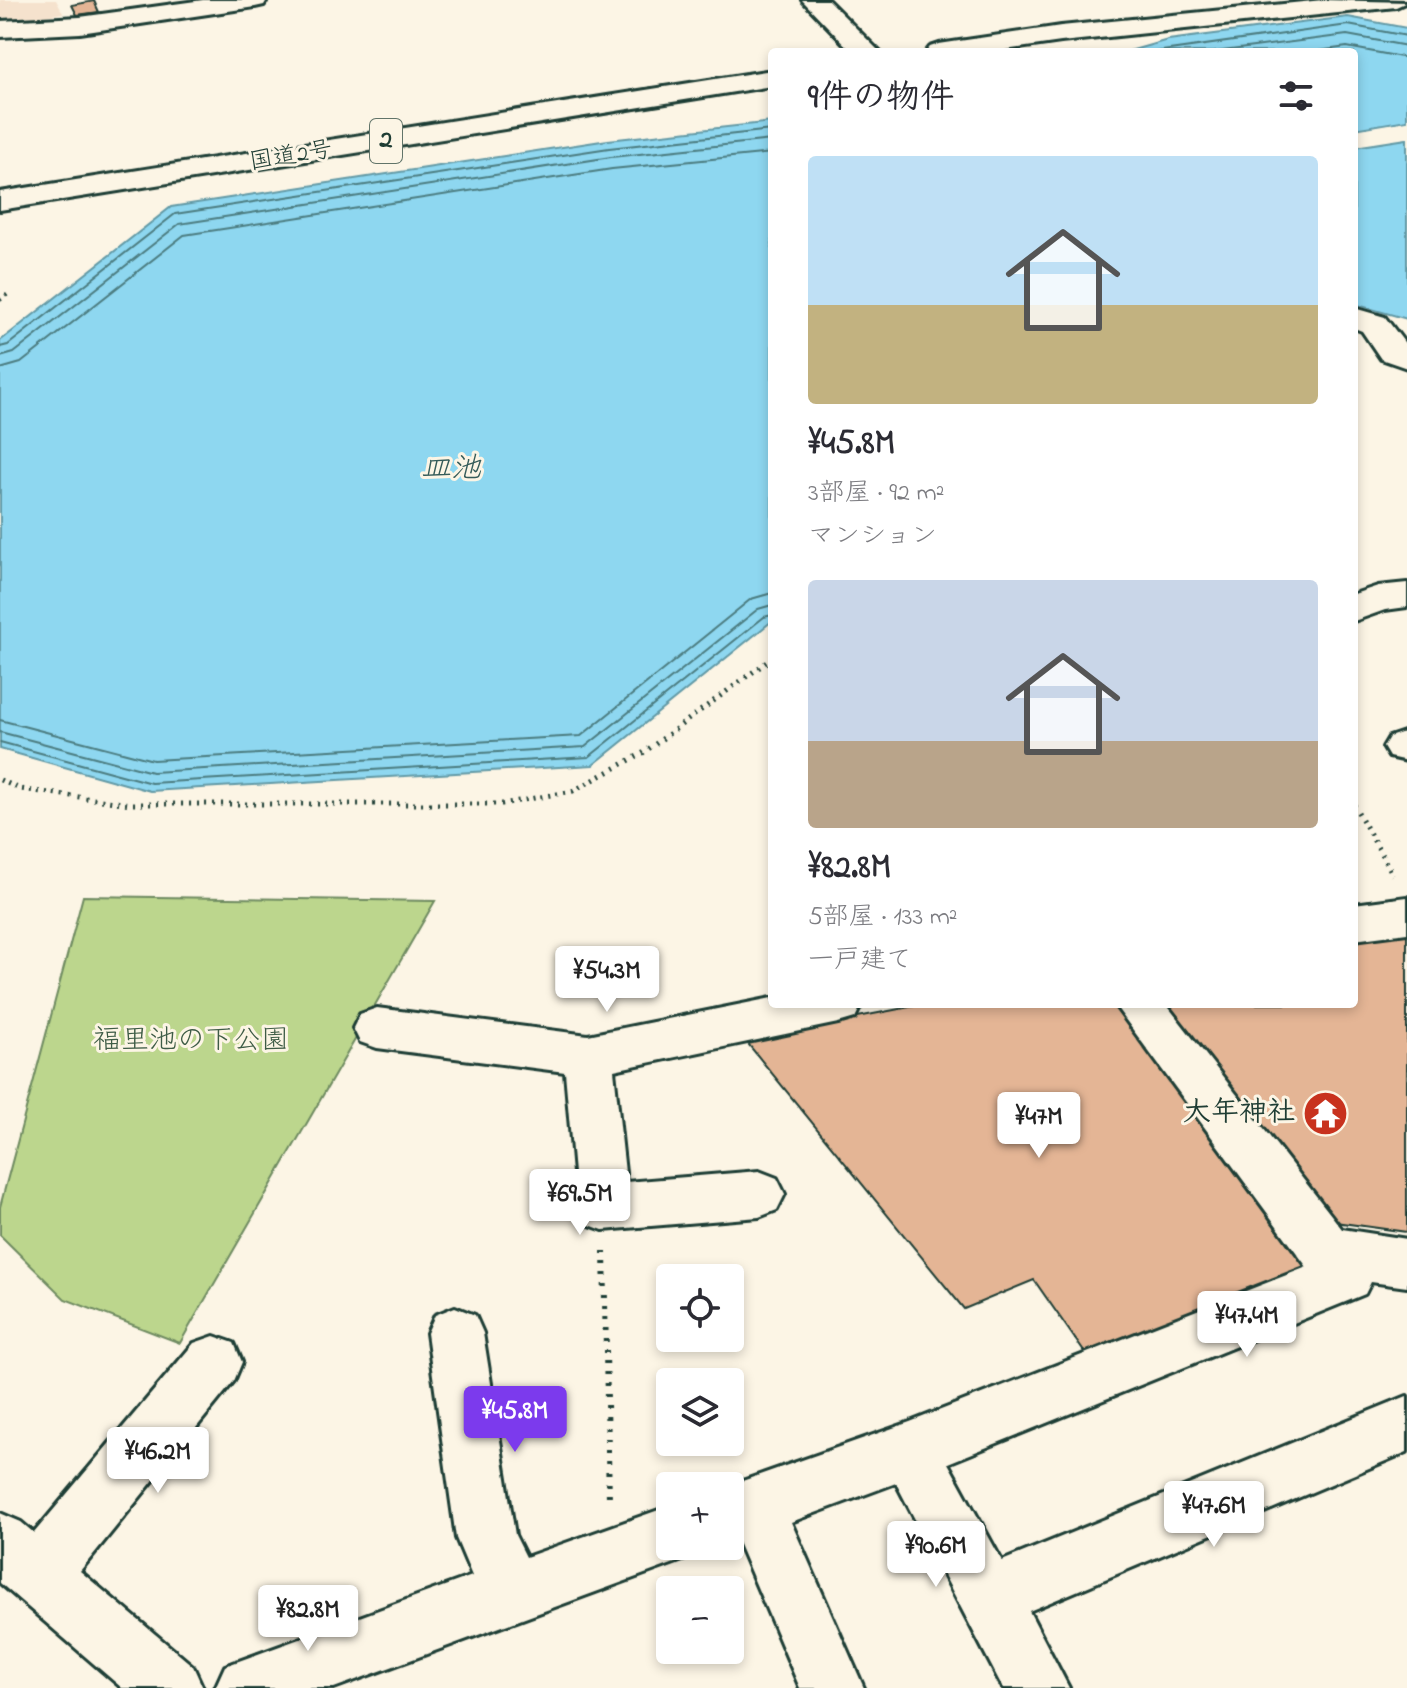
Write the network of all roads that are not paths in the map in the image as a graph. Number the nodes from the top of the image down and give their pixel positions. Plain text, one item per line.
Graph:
1 (255, 0) edge
2 (814, 0) edge
3 (1396, 0) edge
4 (112, 10) edge
5 (0, 29) edge
6 (863, 48) edge
7 (966, 48) edge
8 (768, 79) edge
9 (0, 201) edge
10 (1358, 319) edge
11 (1381, 346) edge
12 (1407, 595) edge
13 (1358, 606) edge
14 (1403, 901) edge
15 (1358, 920) edge
16 (818, 1008) edge
17 (1141, 1008) edge
18 (377, 1028) dead end
19 (588, 1055) junction
20 (759, 1194) dead end
21 (1326, 1251) junction
22 (1407, 1263) edge
23 (455, 1333) dead end
24 (214, 1362) dead end
25 (1407, 1424) edge
26 (910, 1450) junction
27 (744, 1509) edge
28 (744, 1514) edge
29 (656, 1541) edge
30 (19, 1559) edge
31 (511, 1594) junction
32 (989, 1597) junction
33 (349, 1669) edge
34 (171, 1688) edge
35 (247, 1688) edge
36 (832, 1688) edge
37 (1037, 1688) edge

1 - 4 main road
2 - 6 main road
3 - 7 main road
4 - 5 main road
8 - 9 main road, 国道2号 / 2
10 - 11 main road
12 - 13 main road
14 - 15 main road
16 - 19 main road
17 - 21 main road
18 - 19 main road
19 - 20 main road
21 - 22 main road
21 - 26 main road
23 - 31 main road
24 - 30 main road
25 - 32 main road
26 - 27 main road
26 - 32 main road
28 - 36 main road
29 - 31 main road
30 - 34 main road
31 - 33 main road
32 - 37 main road
33 - 35 main road

